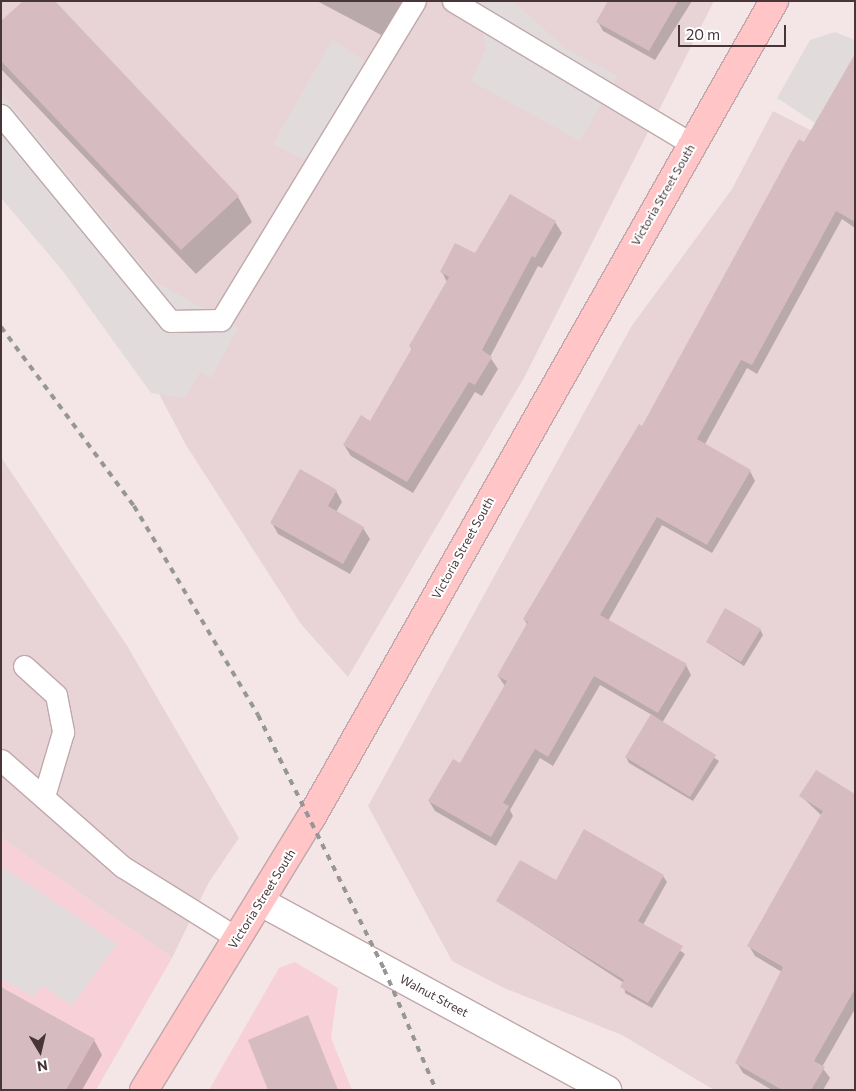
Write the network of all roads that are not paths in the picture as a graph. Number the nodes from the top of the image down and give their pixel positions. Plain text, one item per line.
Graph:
1 (415, 1) edge
2 (453, 1) edge
3 (774, 1) edge
4 (1, 115) edge
5 (692, 144) junction
6 (24, 666) dead end
7 (1, 760) edge
8 (44, 796) junction
9 (261, 902) junction
10 (237, 938) junction
11 (144, 1090) edge
12 (607, 1090) edge

1 - 4 lane
2 - 5 lane
3 - 5 main road, Victoria Street South
5 - 9 main road, Victoria Street South
6 - 8 lane
7 - 8 lane
8 - 10 lane
9 - 10 main road, Victoria Street South
9 - 12 street, Walnut Street
10 - 11 main road, Victoria Street South

